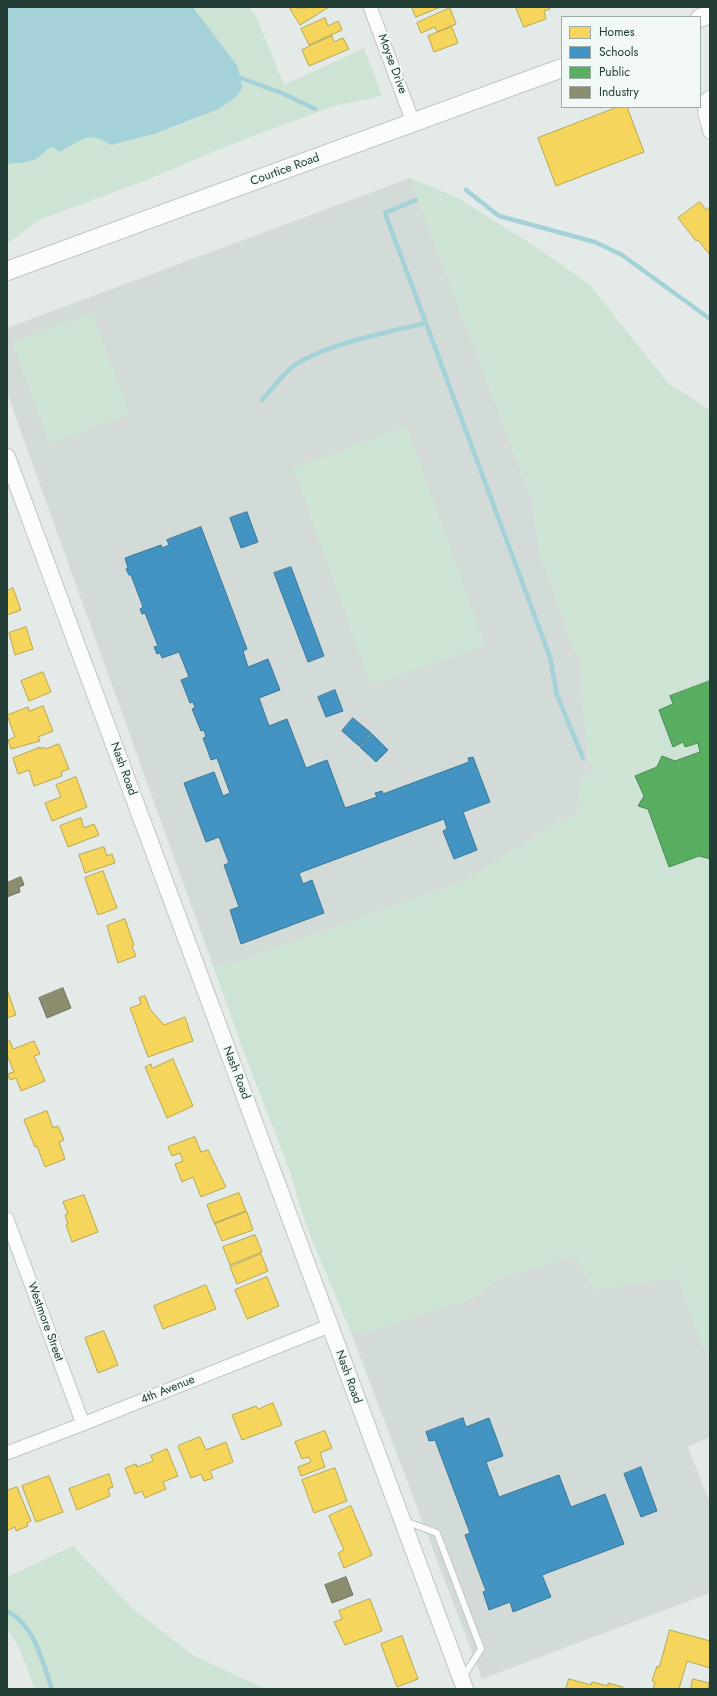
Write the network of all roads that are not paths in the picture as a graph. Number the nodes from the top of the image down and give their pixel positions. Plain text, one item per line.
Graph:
1 (370, 7) edge
2 (561, 68) edge
3 (710, 97) edge
4 (414, 122) junction
5 (710, 132) edge
6 (7, 272) edge
7 (7, 457) edge
8 (7, 1219) edge
9 (329, 1326) junction
10 (83, 1424) junction
11 (7, 1453) edge
12 (402, 1519) junction
13 (463, 1684) edge

1 - 4 street, Moyse Drive
2 - 4 main road, Courtice Road
3 - 5 street
4 - 6 main road, Courtice Road
7 - 9 street, Nash Road
8 - 10 street, Westmore Street
9 - 10 street, 4th Avenue
9 - 12 street, Nash Road
10 - 11 street, 4th Avenue
12 - 13 street, Nash Road
12 - 13 lane

